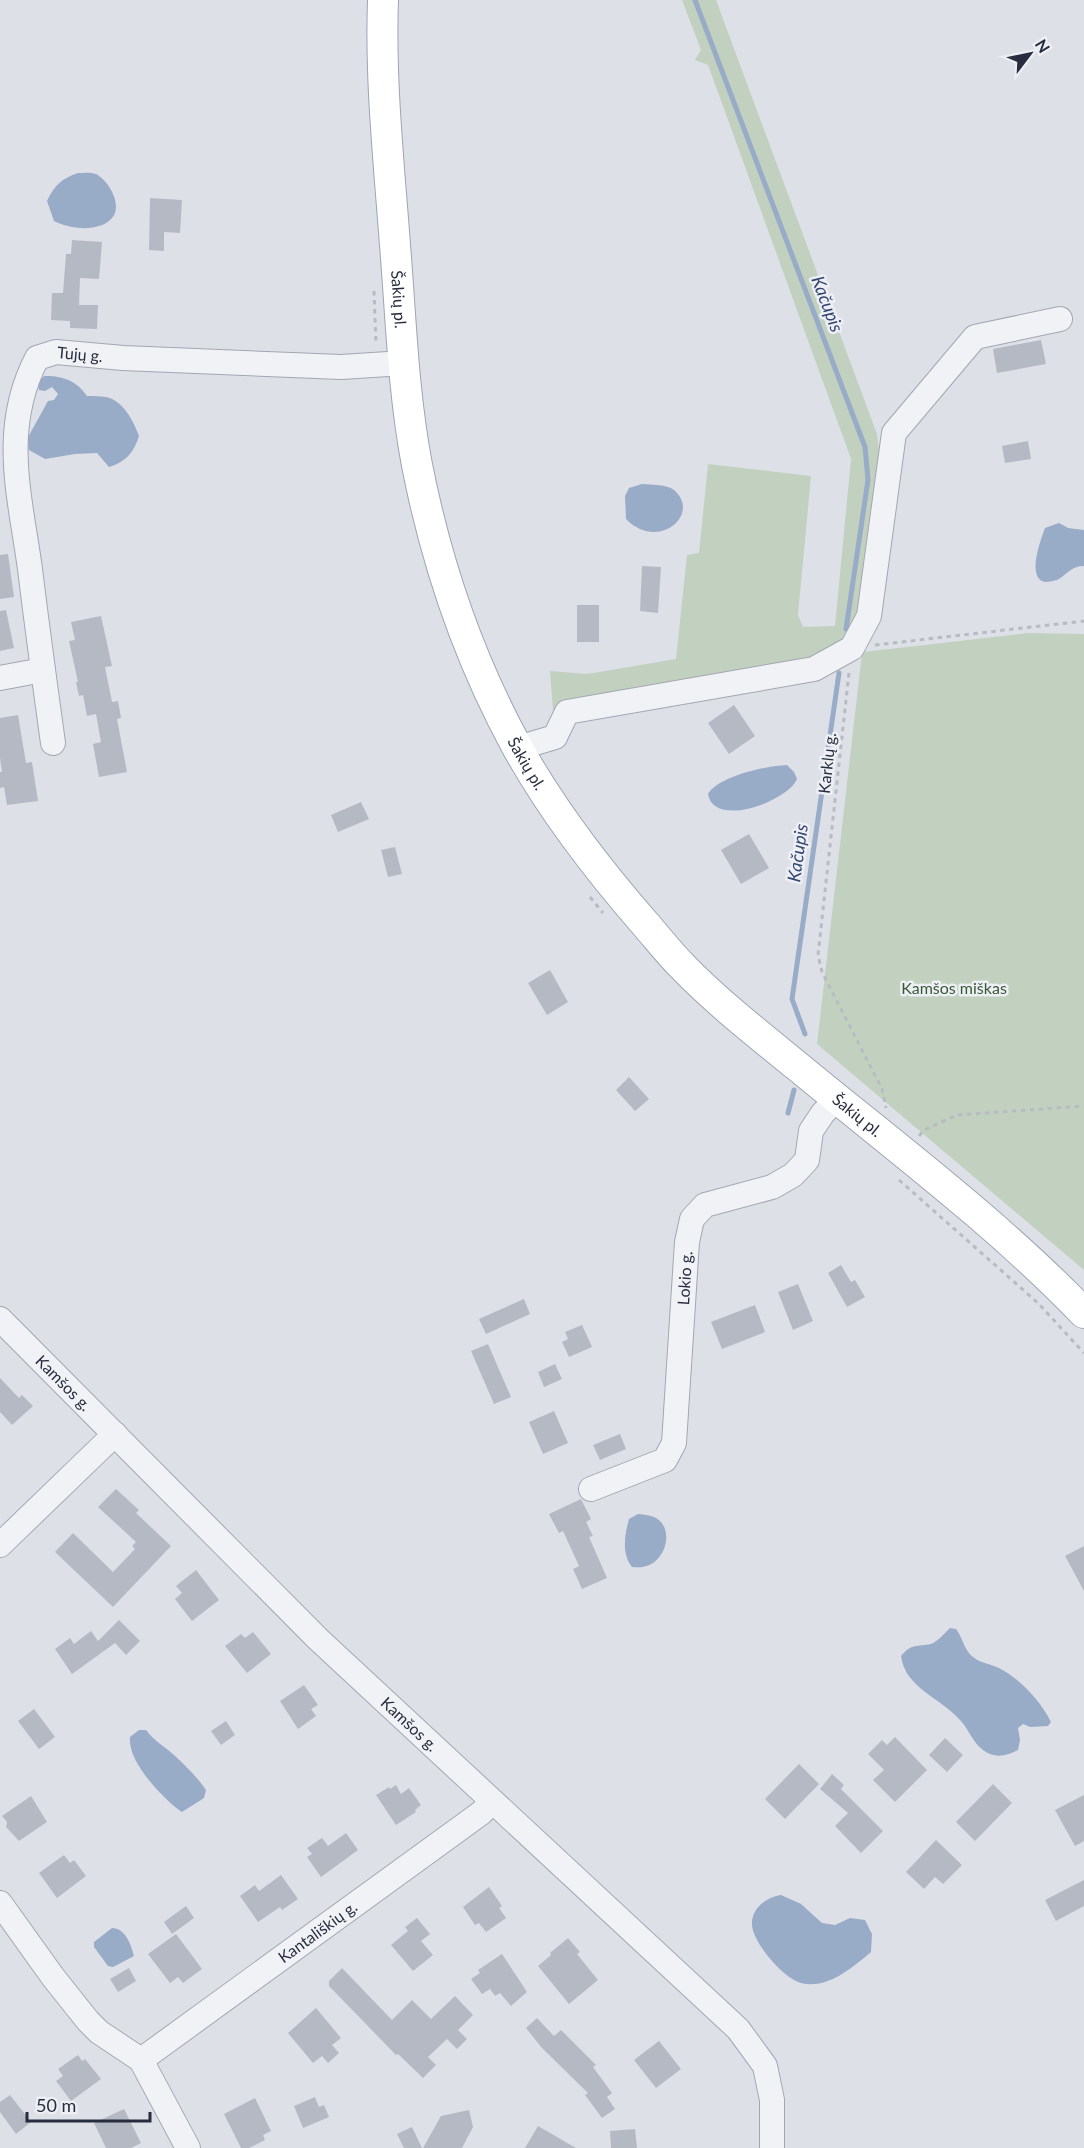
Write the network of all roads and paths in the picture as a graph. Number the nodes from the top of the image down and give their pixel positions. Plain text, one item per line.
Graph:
1 (383, 0) edge
2 (373, 282) dead end
3 (1060, 319) dead end
4 (390, 364) junction
5 (1084, 621) edge
6 (852, 648) junction
7 (43, 670) junction
8 (0, 678) edge
9 (53, 742) dead end
10 (518, 748) junction
11 (588, 893) dead end
12 (609, 919) dead end
13 (837, 1099) junction
14 (1084, 1106) edge
15 (876, 1131) junction
16 (899, 1165) junction
17 (1084, 1313) edge
18 (0, 1319) edge
19 (1084, 1353) edge
20 (115, 1434) junction
21 (591, 1489) dead end
22 (0, 1545) edge
23 (492, 1802) junction
24 (0, 1903) edge
25 (141, 2060) junction
26 (188, 2148) edge
27 (772, 2148) edge

1 - 4 main road, Šakių pl.
2 - 4 path
3 - 6 street
4 - 7 street, Tujų g.
4 - 10 main road, Šakių pl.
5 - 6 path
6 - 10 street
6 - 15 path, Karklų g.
7 - 8 street
7 - 9 street, Tujų g.
10 - 13 main road, Šakių pl.
11 - 12 path
13 - 15 main road, Šakių pl.
13 - 21 street, Lokio g.
14 - 16 path
15 - 16 main road, Šakių pl.
16 - 17 main road, Šakių pl.
16 - 19 path
18 - 20 street, Kamšos g.
20 - 22 street
20 - 23 street, Kamšos g.
23 - 25 street, Kantališkių g.
23 - 27 street, Kamšos g.
24 - 25 street
25 - 26 street

